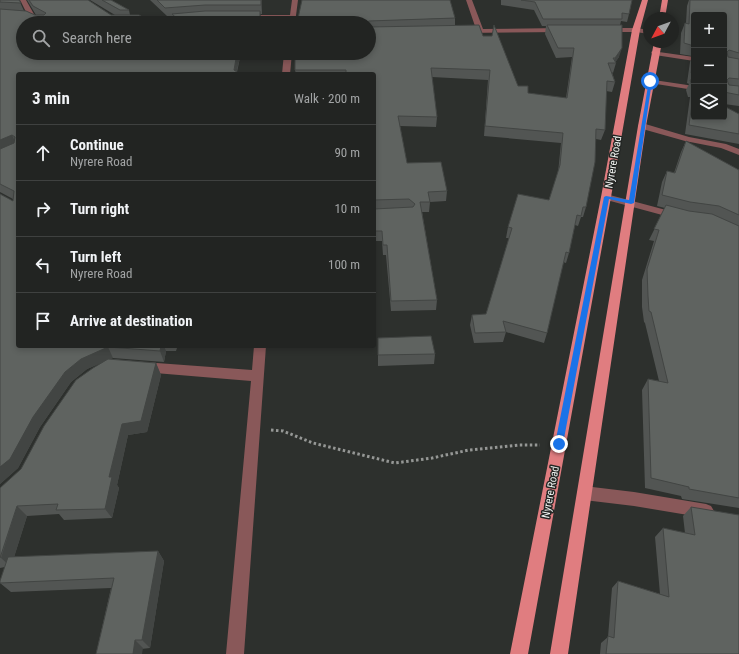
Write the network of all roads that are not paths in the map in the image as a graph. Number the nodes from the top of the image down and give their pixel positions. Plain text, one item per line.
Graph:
1 (23, 0) edge
2 (295, 0) edge
3 (469, 0) edge
4 (645, 0) edge
5 (665, 0) edge
6 (663, 12) edge
7 (31, 16) edge
8 (293, 16) edge
9 (480, 30) junction
10 (566, 30) edge
11 (597, 30) edge
12 (636, 30) junction
13 (456, 31) edge
14 (643, 31) edge
15 (657, 48) edge
16 (660, 48) edge
17 (691, 58) edge
18 (287, 60) edge
19 (286, 72) edge
20 (650, 81) junction
21 (691, 88) edge
22 (642, 126) junction
23 (739, 152) edge
24 (606, 197) junction
25 (631, 203) junction
26 (690, 219) edge
27 (260, 348) edge
28 (128, 366) edge
29 (257, 376) junction
30 (584, 492) junction
31 (717, 513) edge
32 (235, 654) edge
33 (519, 654) edge
34 (559, 654) edge

1 - 7 street
2 - 8 street
3 - 9 street
4 - 12 main road, Nyrere Road
5 - 6 main road
9 - 10 street
9 - 13 street
11 - 12 street
12 - 14 street
12 - 24 main road, Nyrere Road
15 - 20 main road, Nyrere Road
16 - 17 street
18 - 19 street
20 - 21 street
20 - 22 main road, Nyrere Road
22 - 23 street
22 - 25 main road, Nyrere Road
24 - 25 street
24 - 33 main road, Nyrere Road
25 - 26 street
25 - 30 main road, Nyrere Road
27 - 29 street
28 - 29 street
29 - 32 street
30 - 31 street
30 - 34 main road, Nyrere Road

